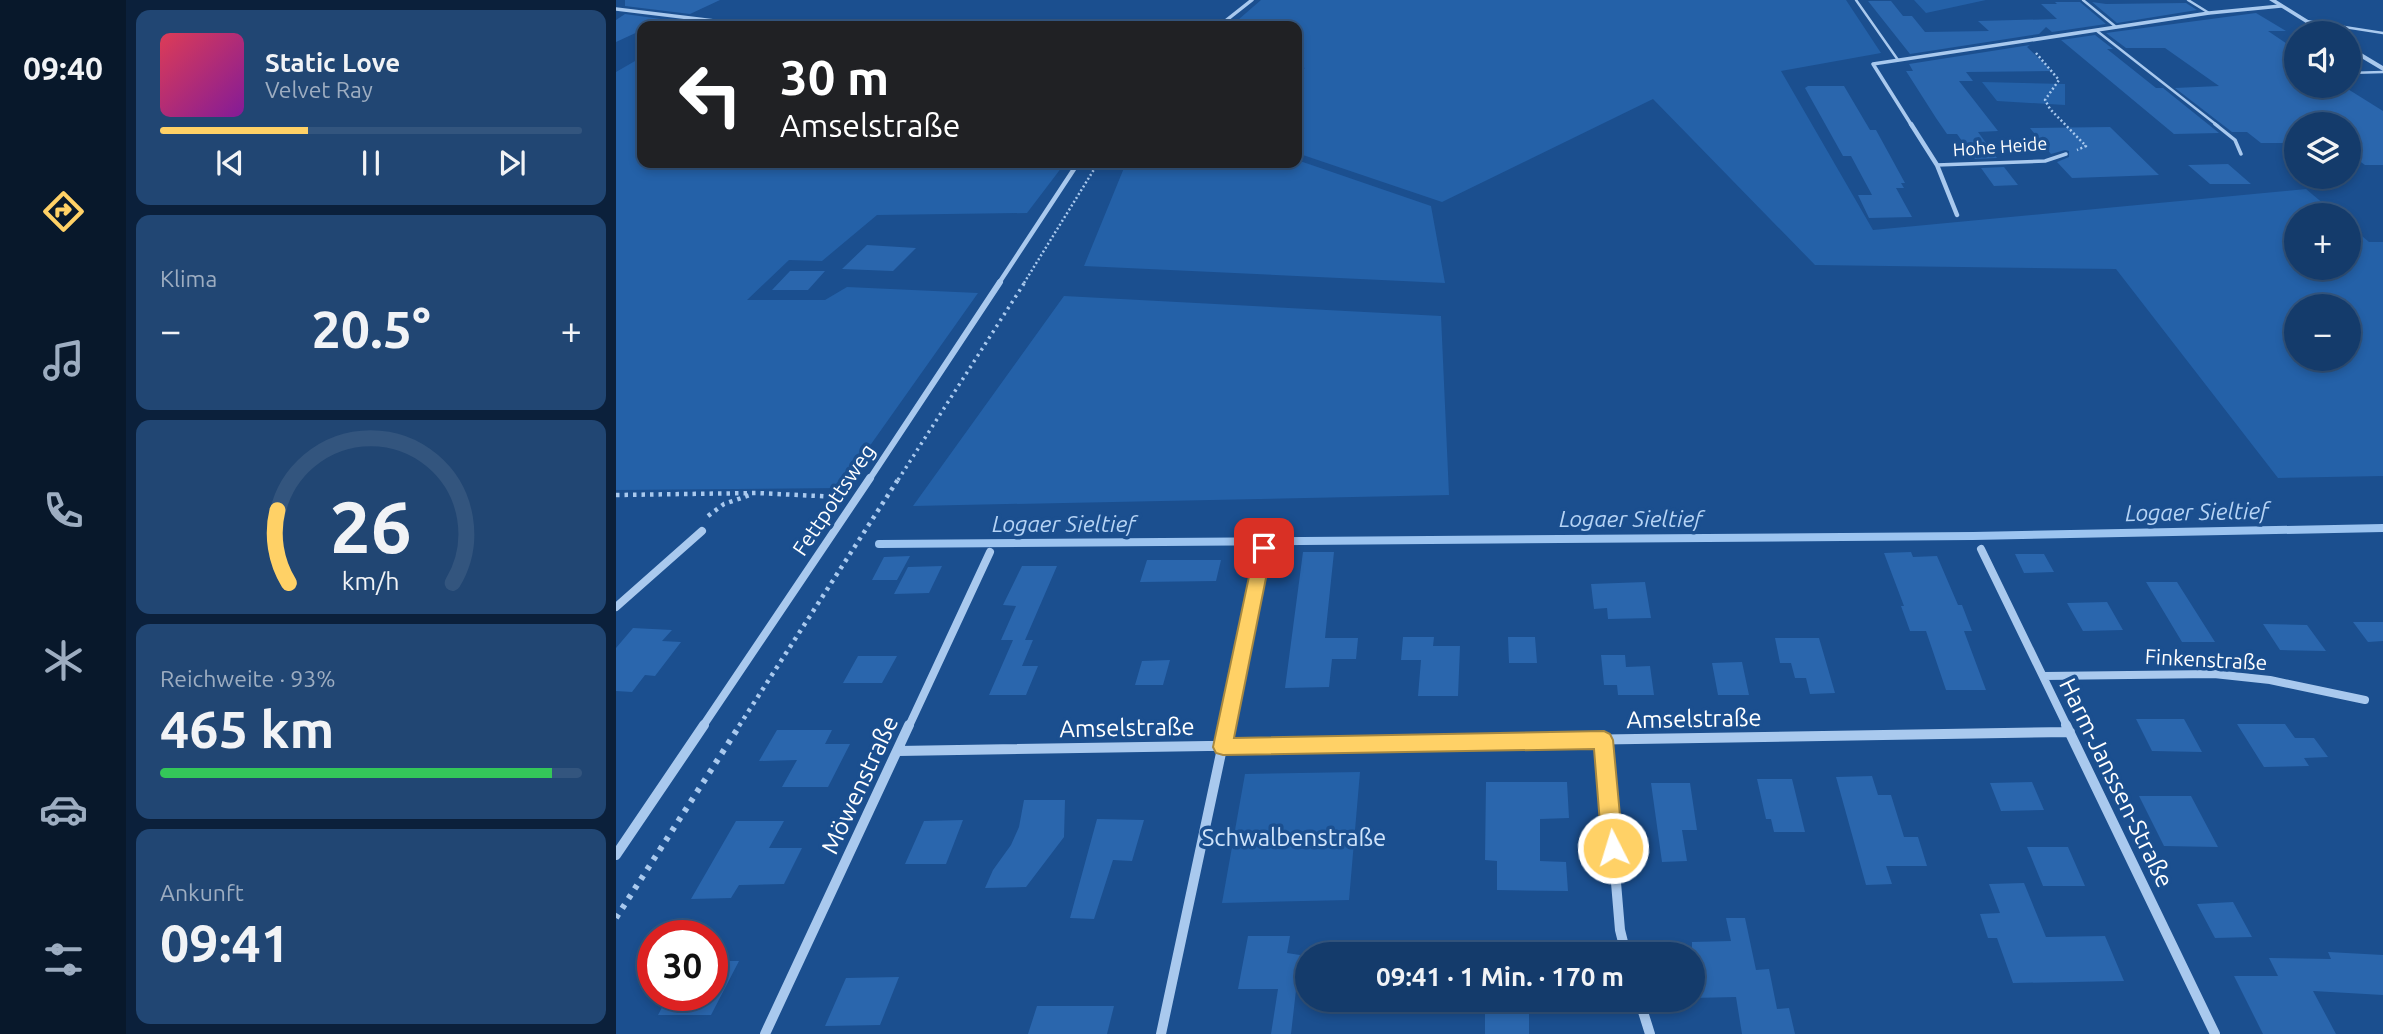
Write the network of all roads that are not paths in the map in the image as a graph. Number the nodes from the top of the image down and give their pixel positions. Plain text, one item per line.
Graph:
1 (1252, 0) edge
2 (1856, 0) edge
3 (2083, 0) edge
4 (2188, 0) edge
5 (2272, 0) edge
6 (2281, 6) junction
7 (616, 9) edge
8 (2209, 13) junction
9 (715, 21) edge
10 (1225, 21) edge
11 (2306, 21) edge
12 (2116, 27) junction
13 (2361, 30) edge
14 (2096, 31) junction
15 (2383, 33) edge
16 (2361, 56) edge
17 (1898, 60) junction
18 (2383, 71) edge
19 (2361, 72) edge
20 (2066, 154) road end
21 (2241, 154) dead end
22 (1937, 165) junction
23 (1075, 168) edge
24 (1957, 215) dead end
25 (702, 531) road end
26 (1264, 548) dead end
27 (1981, 549) dead end
28 (990, 552) dead end
29 (616, 607) edge
30 (2044, 676) junction
31 (2365, 700) dead end
32 (2070, 732) junction
33 (1604, 740) junction
34 (1223, 747) junction
35 (898, 751) junction
36 (616, 855) edge
37 (1623, 942) edge
38 (1643, 1012) edge
39 (765, 1034) edge
40 (1161, 1034) edge
41 (1650, 1034) edge
42 (2215, 1034) edge

1 - 10 street
2 - 17 lane
3 - 12 lane
4 - 8 lane
5 - 6 street
6 - 8 street, Hohe Heide
6 - 11 street
7 - 9 street
8 - 12 street, Hohe Heide
12 - 14 street, Hohe Heide
13 - 15 lane
14 - 17 street, Hohe Heide
14 - 21 lane
16 - 18 street
17 - 22 street, Hohe Heide
18 - 19 lane
20 - 22 lane, Hohe Heide
22 - 24 street, Hohe Heide
23 - 36 street, Fettpottsweg
25 - 29 street
26 - 34 street
27 - 30 street, Harm-Janssen-Straße
28 - 35 street, Möwenstraße
30 - 31 street, Finkenstraße
30 - 32 street, Harm-Janssen-Straße
32 - 33 street, Amselstraße
32 - 42 street, Harm-Janssen-Straße
33 - 34 street, Amselstraße
33 - 37 street
34 - 35 street, Amselstraße
34 - 40 street
35 - 39 street, Möwenstraße
38 - 41 street

